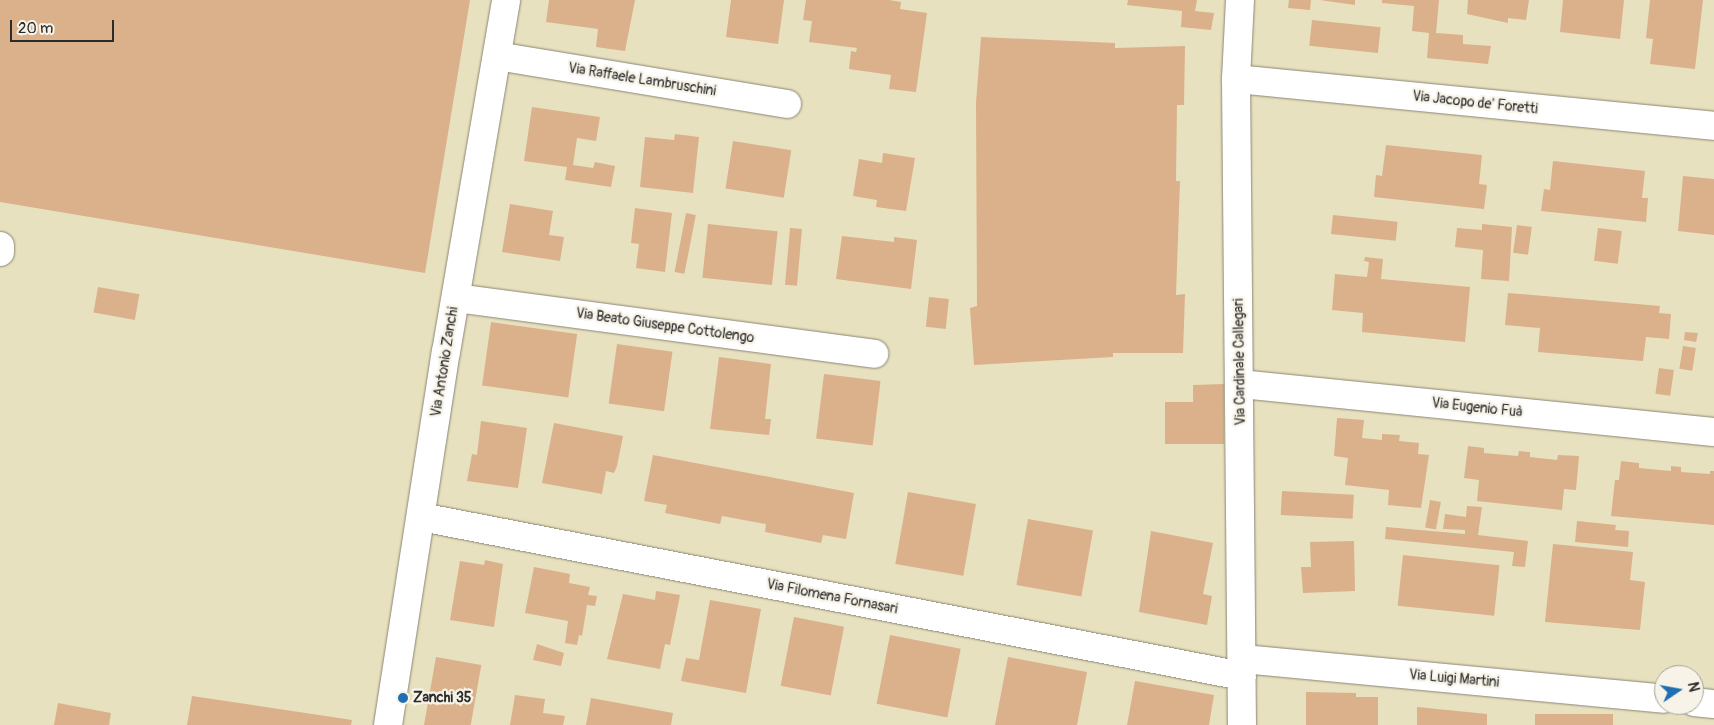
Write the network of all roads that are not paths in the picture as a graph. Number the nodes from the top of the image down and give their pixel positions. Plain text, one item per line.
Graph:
1 (506, 0) edge
2 (1240, 0) edge
3 (497, 56) junction
4 (1236, 79) junction
5 (787, 104) dead end
6 (1714, 126) edge
7 (0, 246) edge
8 (0, 252) edge
9 (456, 298) junction
10 (874, 354) dead end
11 (1241, 384) junction
12 (1714, 432) edge
13 (421, 518) junction
14 (1243, 667) junction
15 (1654, 698) edge
16 (388, 725) edge
17 (1242, 725) edge

1 - 3 street, Via Antonio Zanchi
2 - 4 street, Via Cardinale Callegari
3 - 5 street, Via Raffaele Lambruschini
3 - 9 street, Via Antonio Zanchi
4 - 6 street, Via Jacopo de' Foretti
4 - 11 street, Via Cardinale Callegari
7 - 8 street
9 - 10 street, Via Beato Giuseppe Cottolengo
9 - 13 street, Via Antonio Zanchi
11 - 12 street, Via Eugenio Fuà
11 - 14 street, Via Cardinale Callegari
13 - 14 street, Via Filomena Fornasari
13 - 16 street, Via Antonio Zanchi
14 - 15 street, Via Luigi Martini
14 - 17 street, Via Cardinale Callegari

